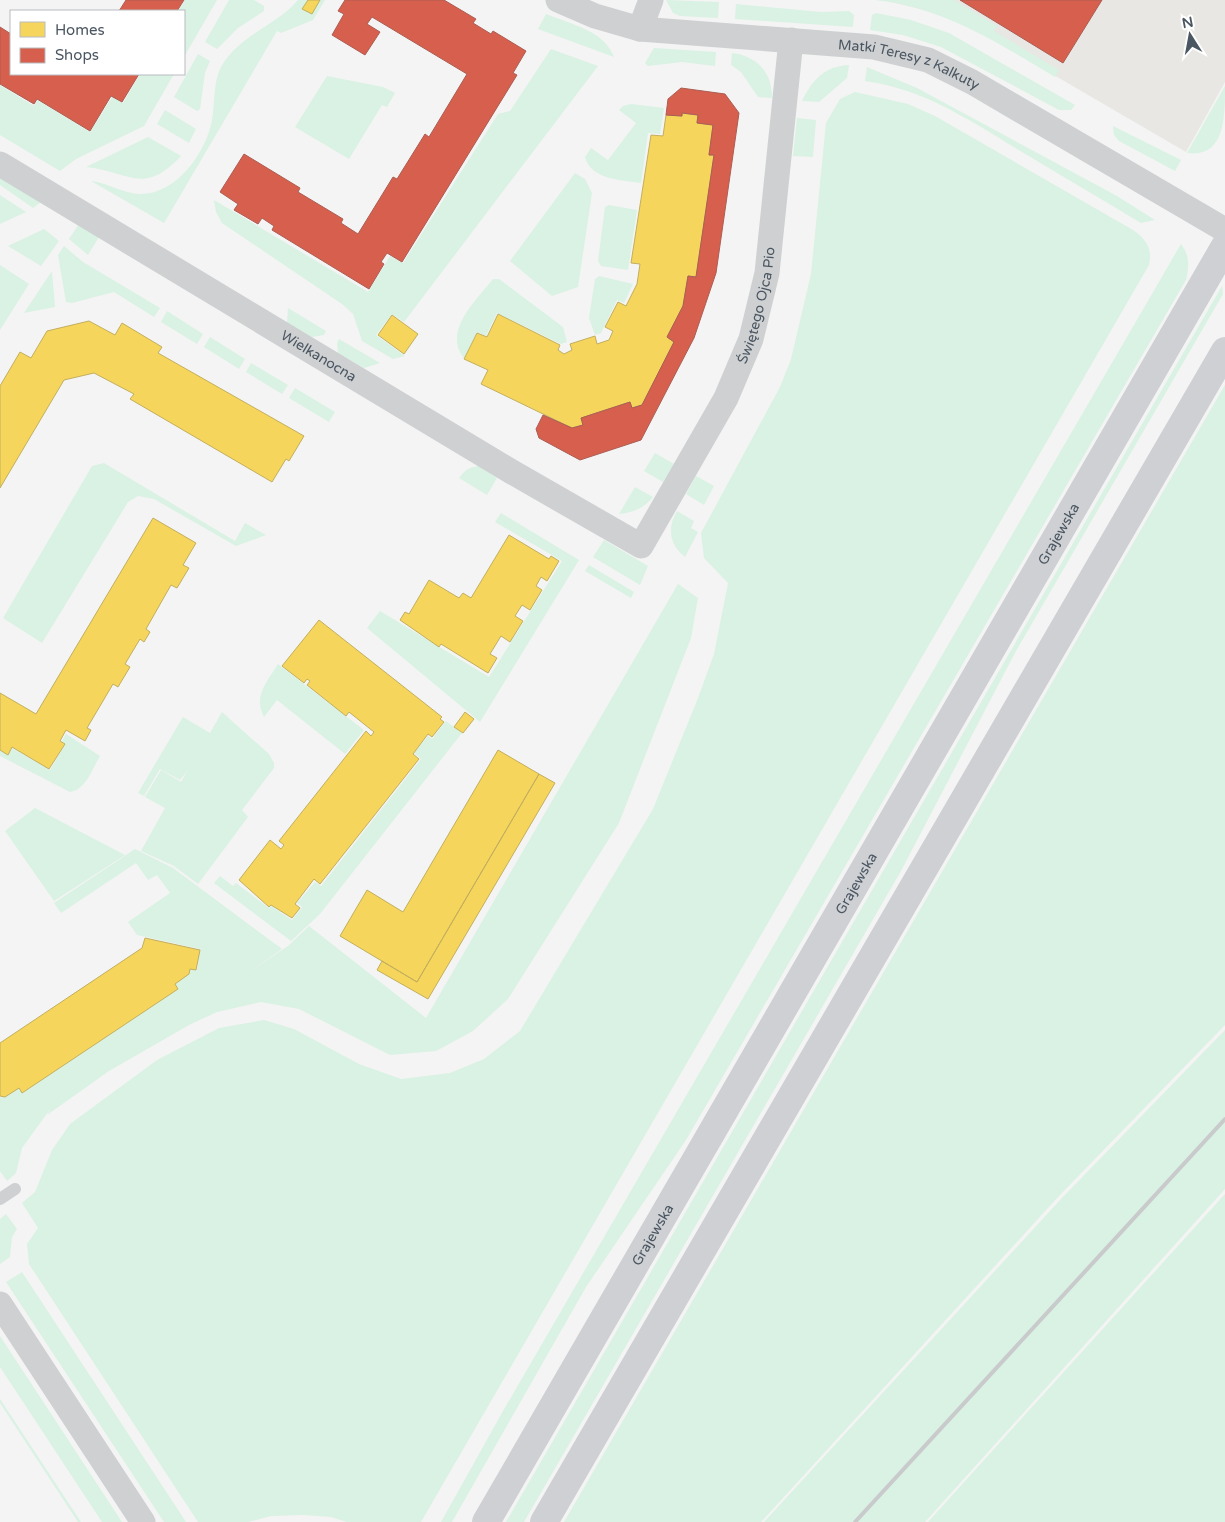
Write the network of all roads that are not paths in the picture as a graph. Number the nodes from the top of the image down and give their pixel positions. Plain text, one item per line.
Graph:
1 (558, 0) edge
2 (651, 0) edge
3 (640, 28) junction
4 (791, 40) junction
5 (0, 164) edge
6 (1225, 230) edge
7 (1225, 246) edge
8 (1225, 351) edge
9 (640, 546) joint
10 (15, 1189) dead end
11 (0, 1199) edge
12 (0, 1304) edge
13 (143, 1522) edge
14 (486, 1522) edge
15 (544, 1522) edge

1 - 3 street, Matki Teresy z Kalkuty
2 - 3 street
3 - 4 street, Matki Teresy z Kalkuty
4 - 6 street, Matki Teresy z Kalkuty
4 - 9 street, Świętego Ojca Pio
5 - 9 street, Wielkanocna
7 - 14 main road, Grajewska
8 - 15 main road
10 - 11 lane
12 - 13 street

